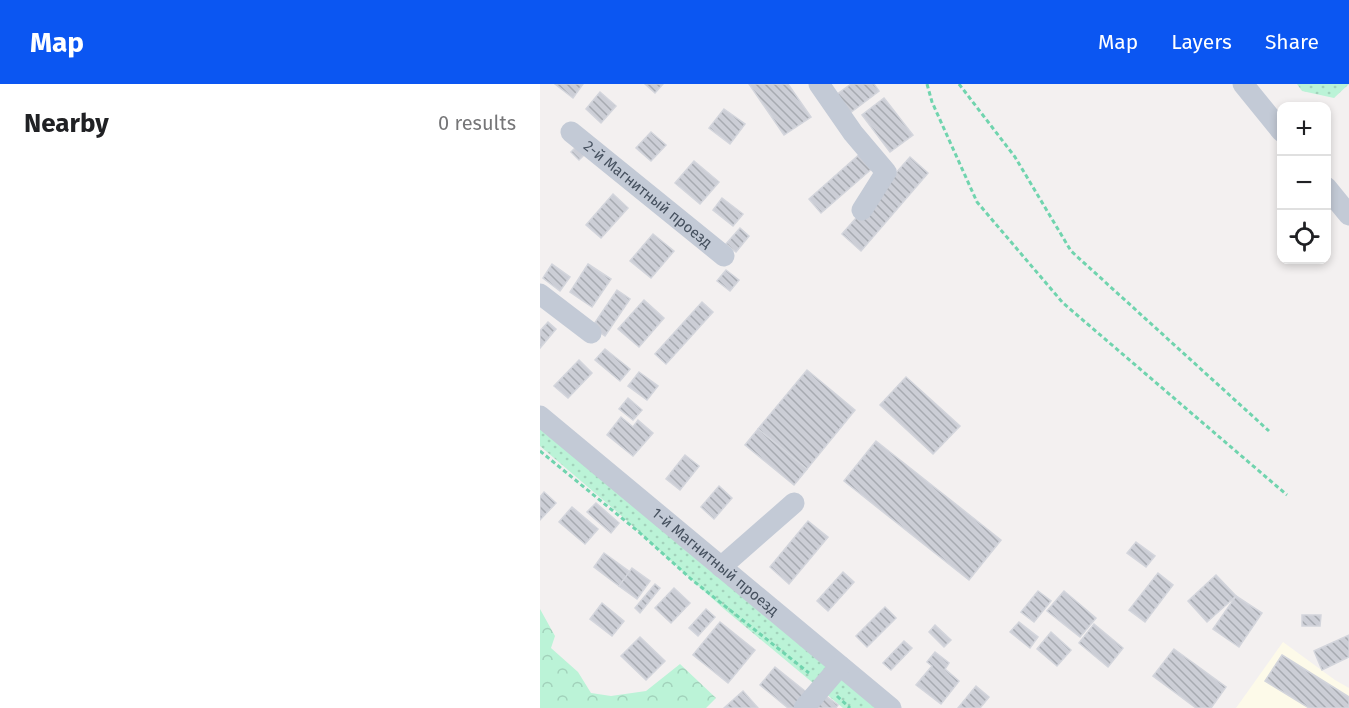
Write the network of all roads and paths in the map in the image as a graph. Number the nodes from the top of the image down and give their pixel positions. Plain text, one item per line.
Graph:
1 (819, 84) edge
2 (927, 84) edge
3 (959, 84) edge
4 (1243, 84) edge
5 (1277, 127) edge
6 (572, 132) dead end
7 (1331, 193) edge
8 (861, 210) dead end
9 (1349, 215) edge
10 (724, 256) dead end
11 (540, 294) edge
12 (591, 333) dead end
13 (540, 416) edge
14 (1269, 431) dead end
15 (540, 451) edge
16 (1287, 495) dead end
17 (794, 503) dead end
18 (721, 567) junction
19 (840, 666) junction
20 (824, 685) junction
21 (804, 708) edge
22 (850, 708) edge
23 (891, 708) edge

1 - 8 street
2 - 16 path
3 - 14 path
4 - 5 street
6 - 10 street, 2-й Магнитный проезд
7 - 9 street
11 - 12 street
13 - 18 street, 1-й Магнитный проезд
15 - 20 path
17 - 18 street
18 - 19 street, 1-й Магнитный проезд
19 - 20 street
19 - 23 street, 1-й Магнитный проезд
20 - 21 street
20 - 22 path

